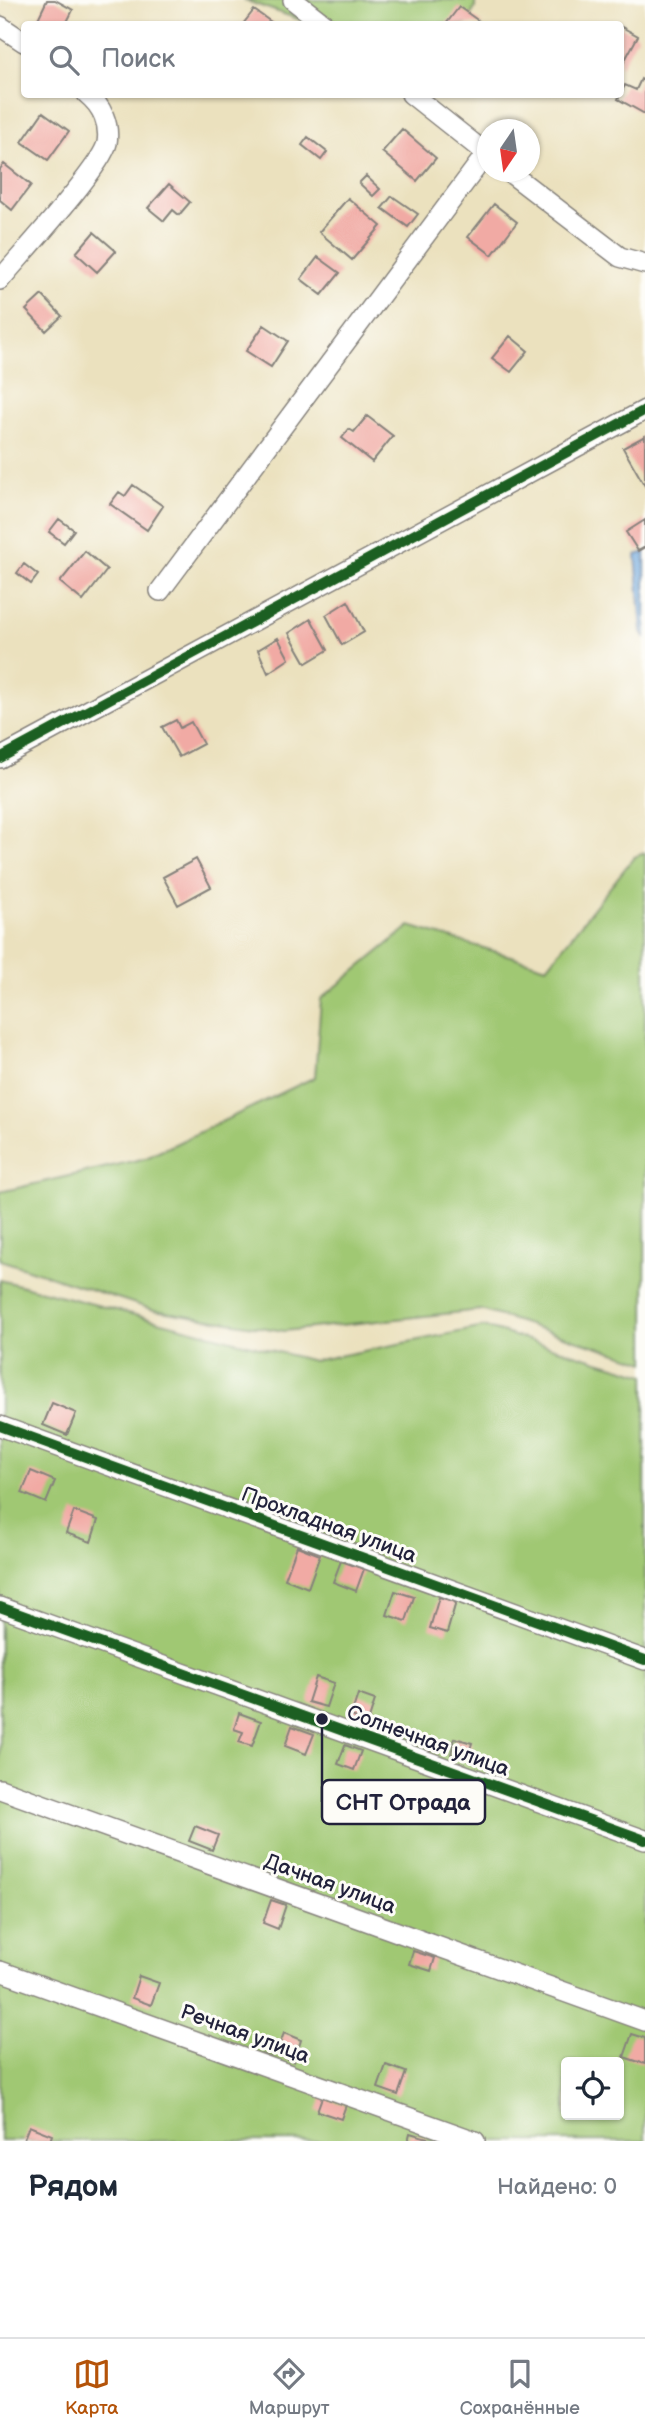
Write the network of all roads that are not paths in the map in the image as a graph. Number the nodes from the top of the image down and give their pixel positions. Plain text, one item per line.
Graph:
1 (293, 0) edge
2 (320, 21) edge
3 (0, 26) edge
4 (21, 41) edge
5 (91, 98) edge
6 (416, 98) edge
7 (477, 147) edge
8 (477, 168) edge
9 (522, 182) edge
10 (645, 265) edge
11 (0, 280) edge
12 (645, 410) edge
13 (160, 591) dead end
14 (0, 758) edge
15 (0, 1426) edge
16 (0, 1607) edge
17 (645, 1660) edge
18 (0, 1789) edge
19 (645, 1840) edge
20 (0, 1971) edge
21 (645, 2021) edge
22 (475, 2141) edge

1 - 2 street
3 - 4 street
5 - 11 street
6 - 7 street
8 - 13 street
9 - 10 street
12 - 14 street
15 - 17 street, Прохладная улица
16 - 19 street, Солнечная улица
18 - 21 street, Дачная улица
20 - 22 street, Речная улица

